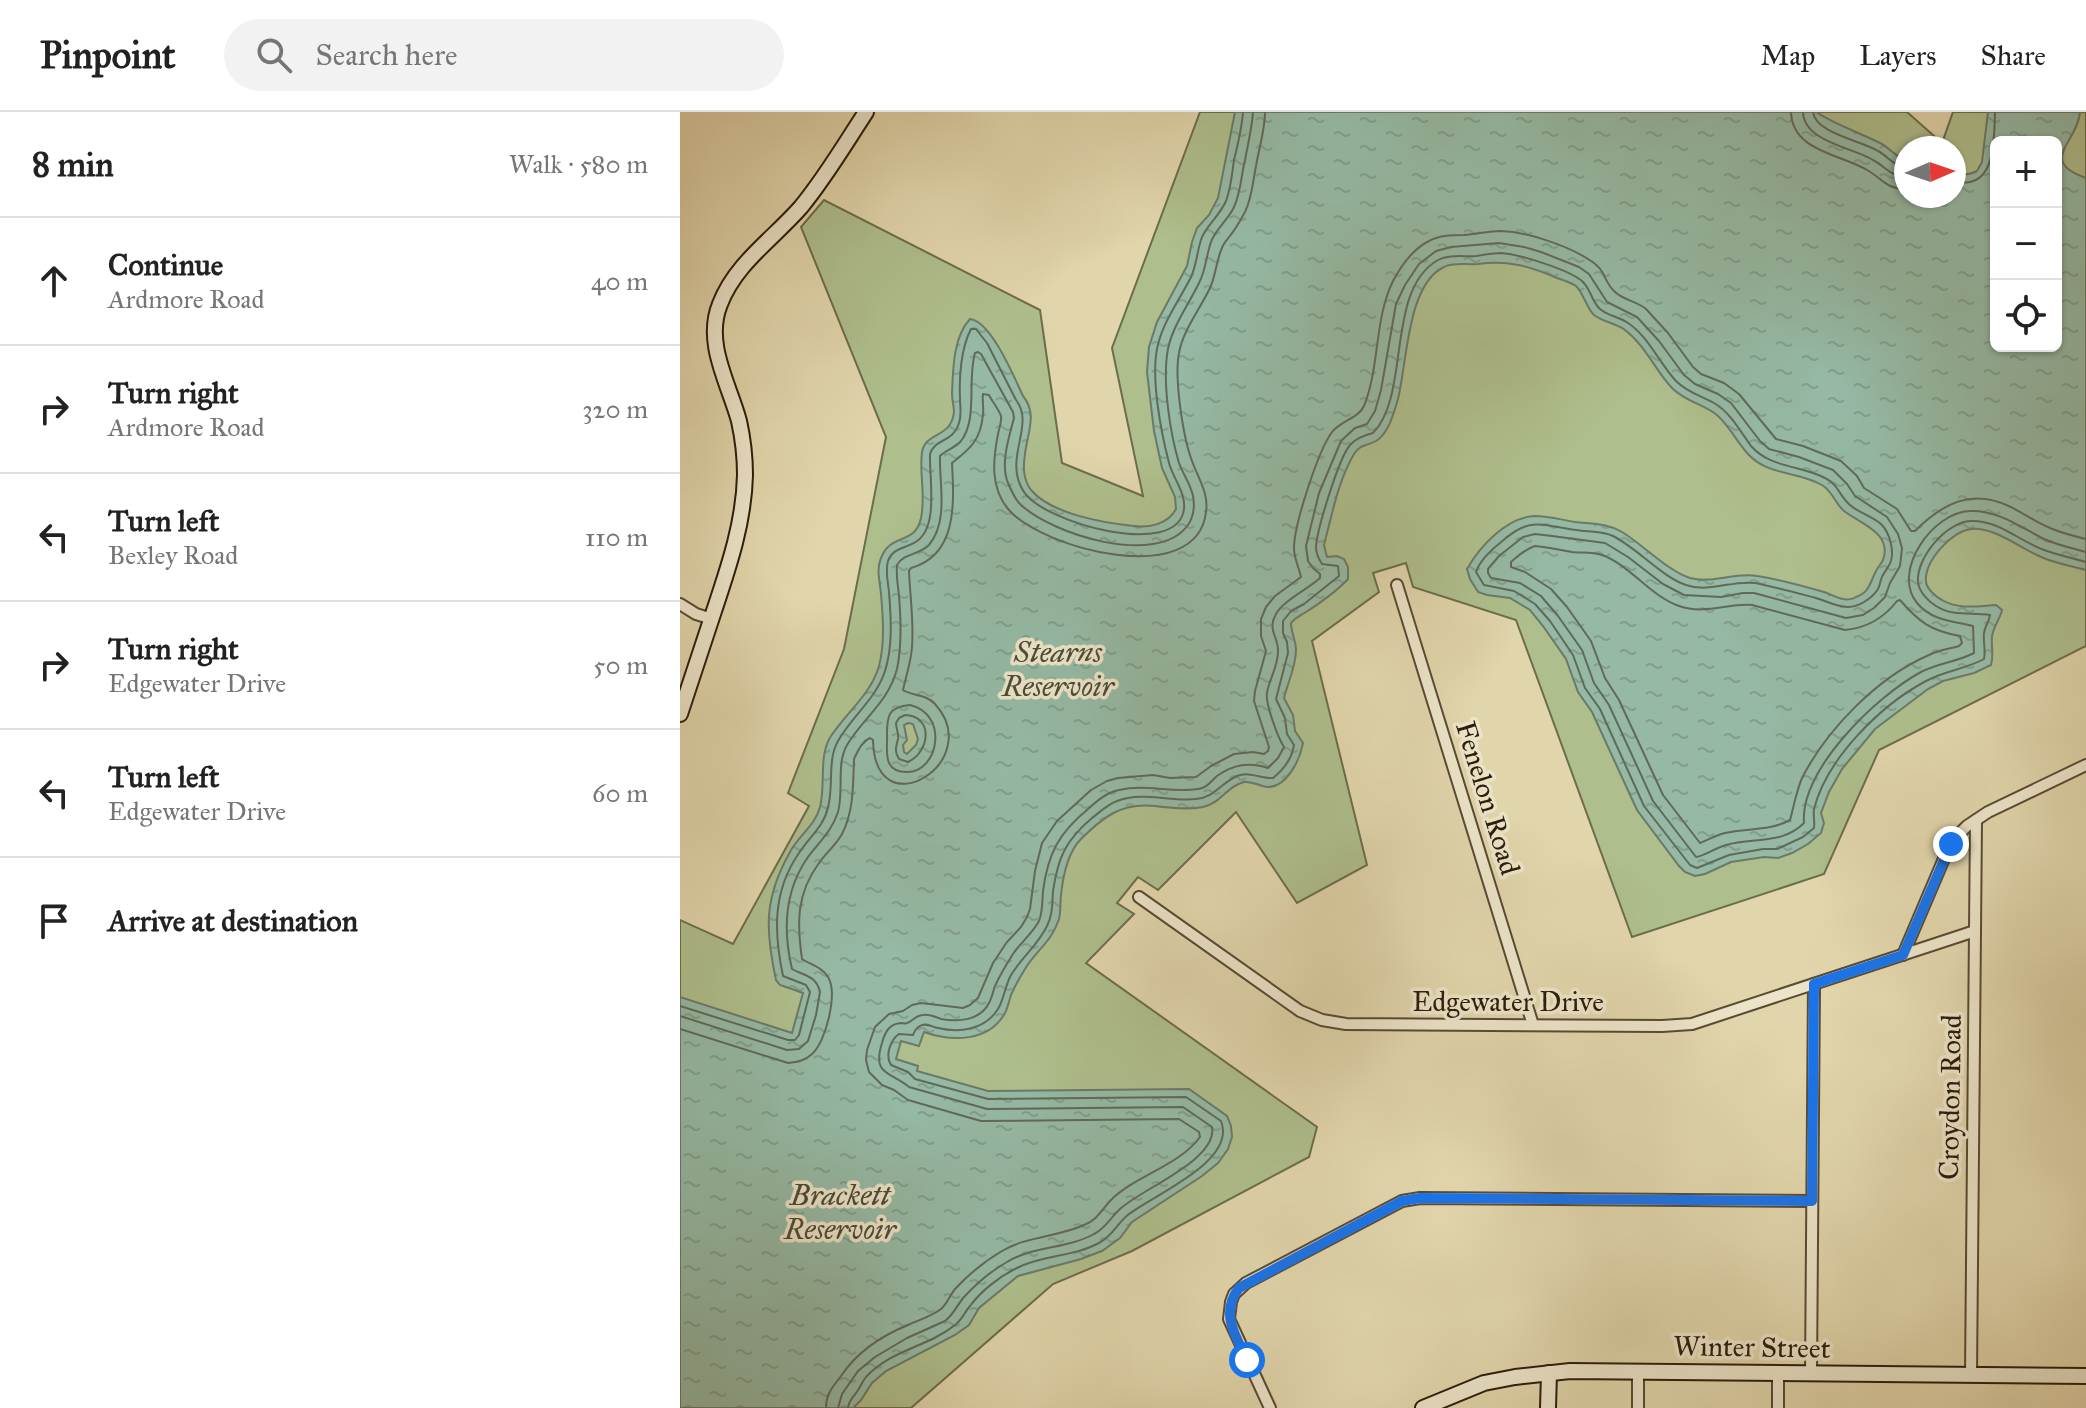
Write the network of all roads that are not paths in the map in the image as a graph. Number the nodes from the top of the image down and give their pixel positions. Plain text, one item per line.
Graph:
1 (866, 112) edge
2 (1397, 585) dead end
3 (680, 604) edge
4 (712, 619) junction
5 (680, 714) edge
6 (2086, 765) edge
7 (1976, 820) junction
8 (1139, 897) dead end
9 (1975, 931) junction
10 (1903, 955) junction
11 (1814, 984) junction
12 (1533, 1025) junction
13 (1812, 1201) junction
14 (1638, 1372) junction
15 (1549, 1373) junction
16 (1778, 1373) junction
17 (1811, 1373) junction
18 (1971, 1375) junction
19 (2086, 1376) edge
20 (1270, 1408) edge
21 (1423, 1408) edge
22 (1548, 1408) edge
23 (1638, 1408) edge
24 (1778, 1408) edge

1 - 4 street
2 - 12 street, Fenelon Road
3 - 4 street
4 - 5 street
6 - 7 street
7 - 9 street, Croydon Road
7 - 10 street
8 - 12 street, Edgewater Drive
9 - 10 street, Edgewater Drive
9 - 18 street, Croydon Road
10 - 11 street, Edgewater Drive
11 - 12 street, Edgewater Drive
11 - 13 street
13 - 17 street
13 - 20 street
14 - 15 street, Winter Street
14 - 16 street, Winter Street
14 - 23 street
15 - 21 street, Winter Street
15 - 22 street
16 - 17 street, Winter Street
16 - 24 street
17 - 18 street, Winter Street
18 - 19 street, Winter Street

